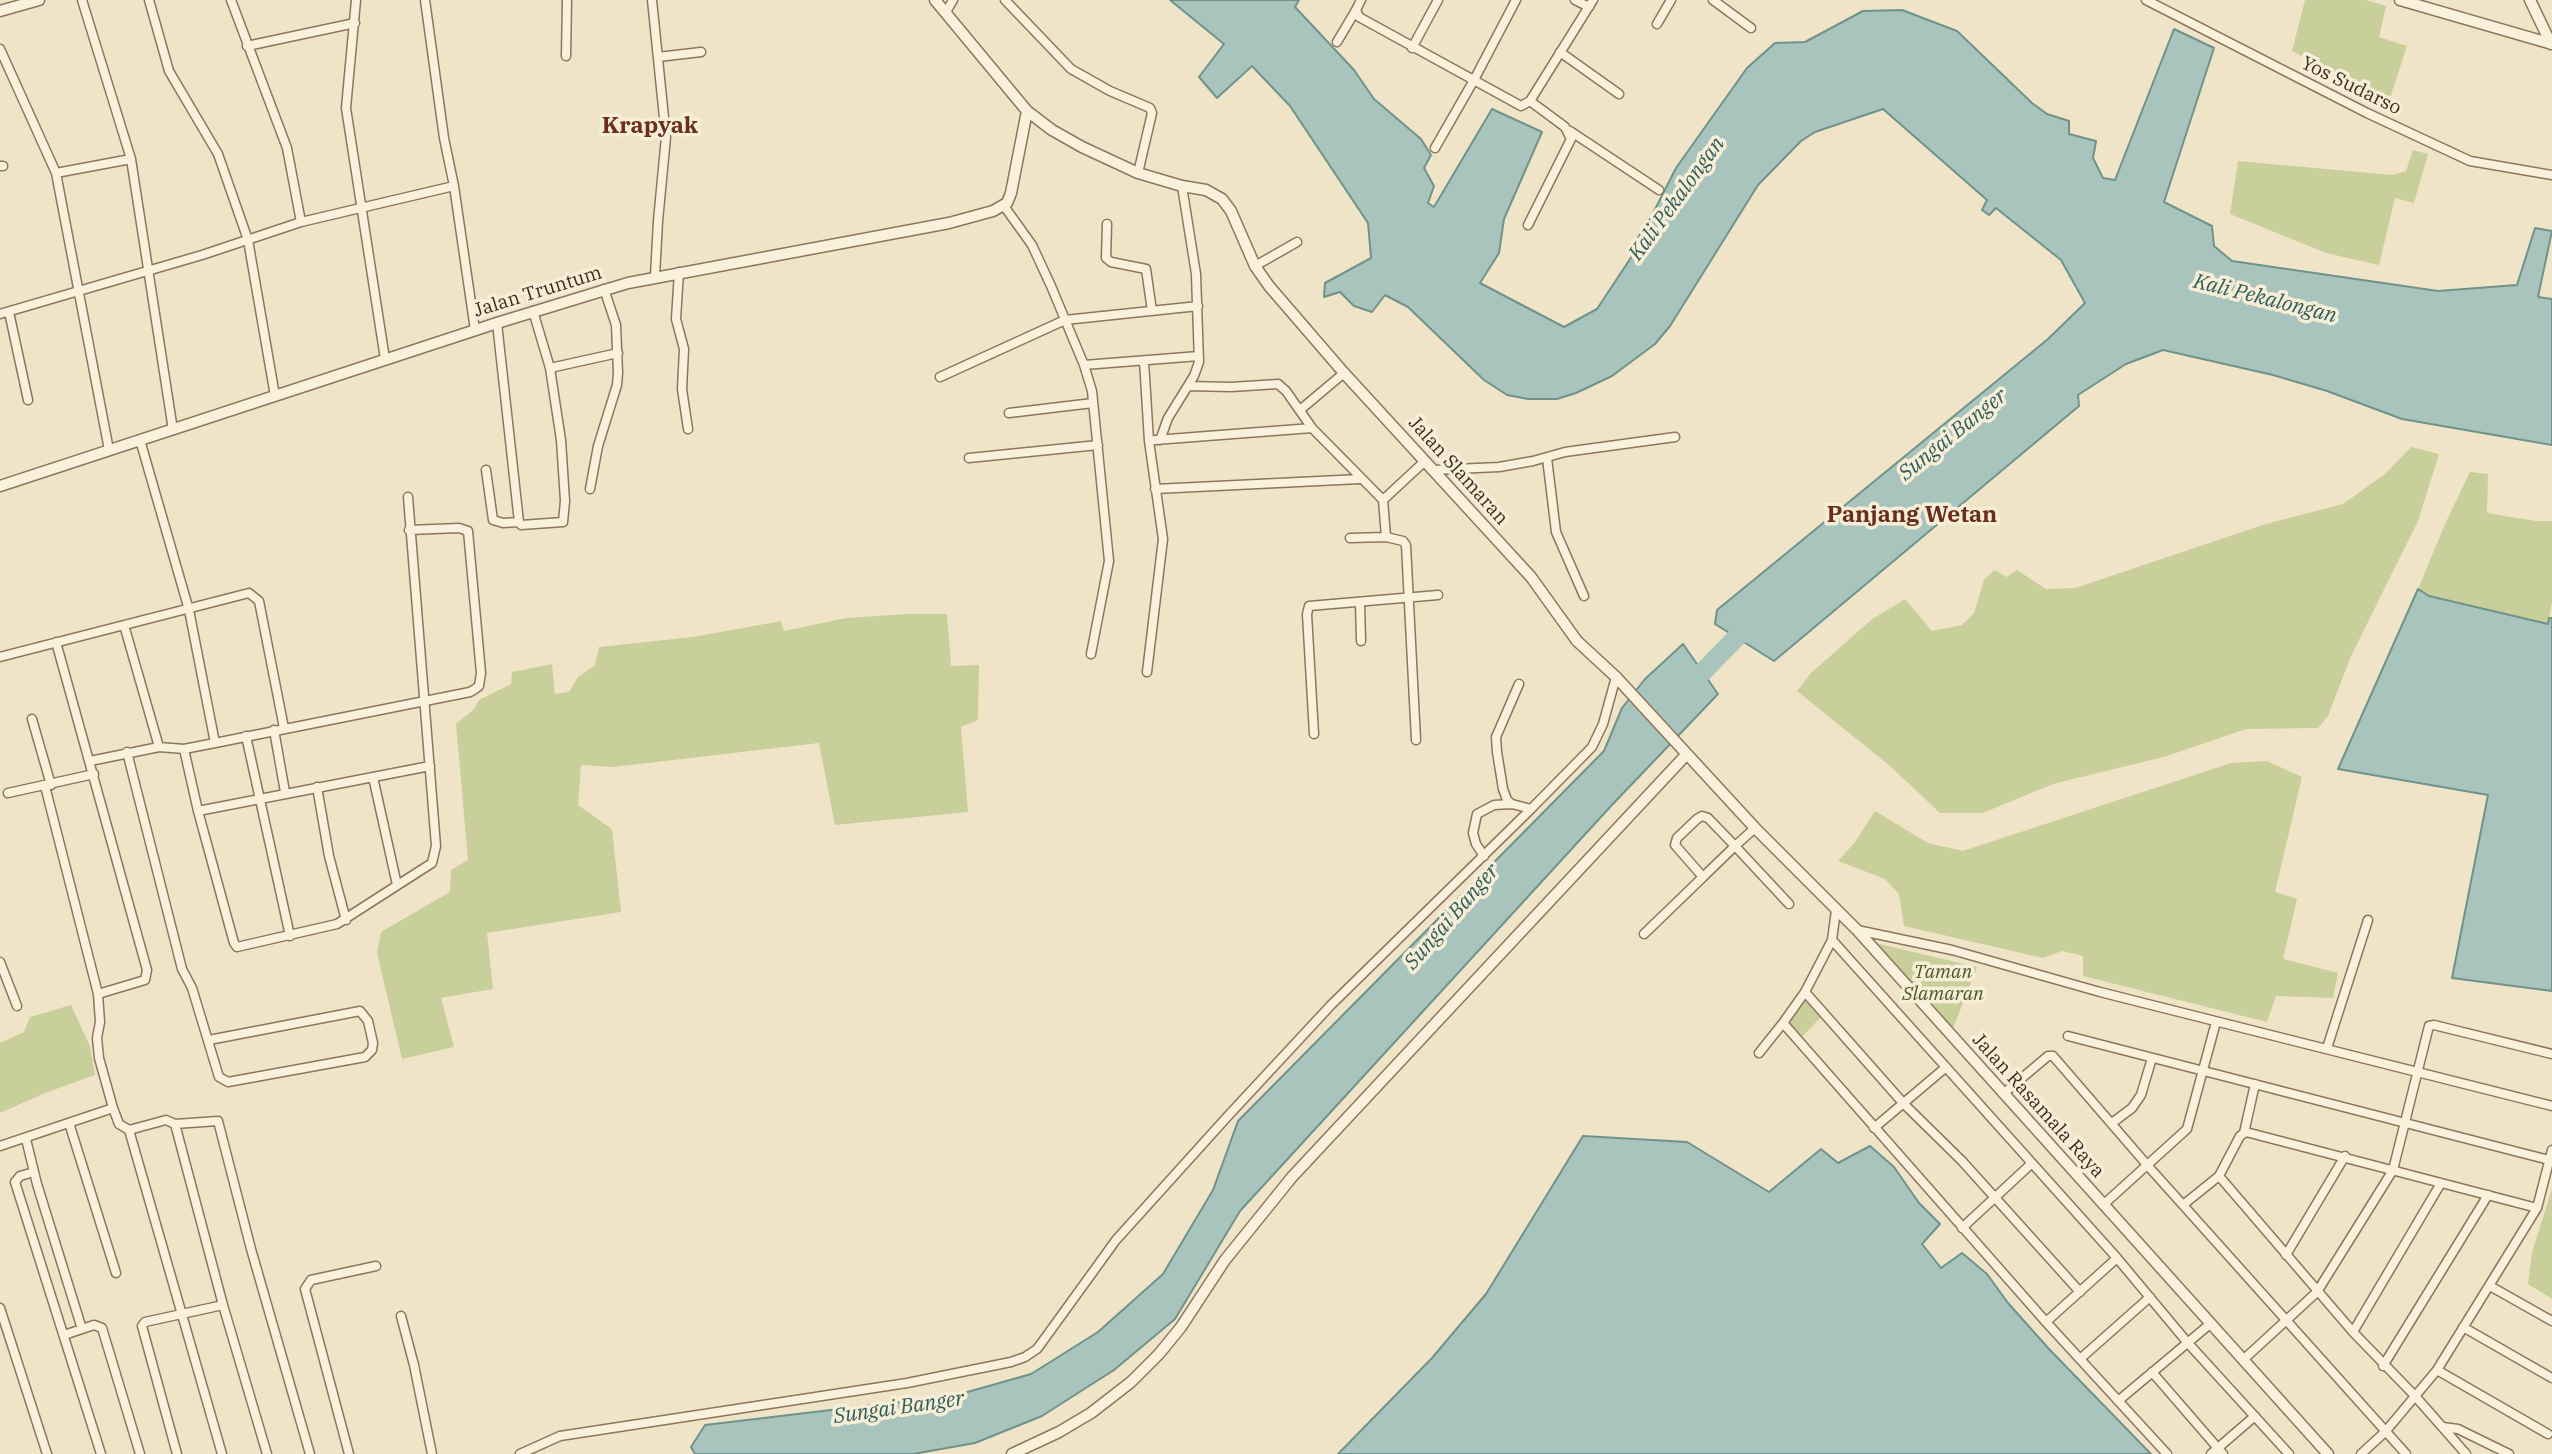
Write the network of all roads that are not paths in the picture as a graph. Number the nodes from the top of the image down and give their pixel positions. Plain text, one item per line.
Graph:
1 (39, 0) edge
2 (82, 0) edge
3 (149, 0) edge
4 (231, 0) edge
5 (356, 0) edge
6 (425, 0) edge
7 (567, 0) edge
8 (652, 0) edge
9 (935, 0) edge
10 (953, 0) edge
11 (1005, 0) edge
12 (1361, 0) edge
13 (1438, 0) edge
14 (1516, 0) edge
15 (1575, 0) edge
16 (1671, 0) edge
17 (1713, 0) edge
18 (2146, 0) edge
19 (2400, 0) edge
20 (2530, 0) edge
21 (1591, 4) edge
22 (1356, 9) junction
23 (0, 12) edge
24 (946, 12) junction
25 (355, 23) junction
26 (1657, 24) dead end
27 (1751, 28) dead end
28 (1337, 42) dead end
29 (2552, 44) edge
30 (247, 46) junction
31 (1412, 48) junction
32 (0, 49) edge
33 (1560, 51) junction
34 (701, 52) dead end
35 (566, 55) dead end
36 (658, 57) junction
37 (1474, 80) junction
38 (1619, 94) dead end
39 (1530, 102) junction
40 (1027, 111) junction
41 (1567, 130) junction
42 (1435, 148) dead end
43 (131, 159) junction
44 (56, 173) junction
45 (1138, 173) junction
46 (2552, 175) edge
47 (454, 186) junction
48 (1182, 186) junction
49 (1659, 190) dead end
50 (1004, 206) junction
51 (361, 208) junction
52 (301, 222) junction
53 (1107, 223) dead end
54 (1528, 225) dead end
55 (248, 240) junction
56 (1297, 242) dead end
57 (1255, 266) junction
58 (149, 271) junction
59 (679, 272) junction
60 (655, 276) junction
61 (604, 289) junction
62 (79, 292) junction
63 (1199, 306) junction
64 (533, 311) junction
65 (1152, 311) junction
66 (5, 313) edge
67 (1065, 320) junction
68 (496, 323) junction
69 (475, 330) junction
70 (618, 354) junction
71 (1199, 356) junction
72 (384, 359) junction
73 (1144, 361) junction
74 (1084, 365) junction
75 (550, 368) junction
76 (1344, 373) junction
77 (940, 377) dead end
78 (1188, 386) junction
79 (275, 396) junction
80 (28, 400) dead end
81 (1093, 403) junction
82 (1300, 410) junction
83 (1009, 413) dead end
84 (1312, 428) junction
85 (688, 429) dead end
86 (173, 430) junction
87 (1675, 437) dead end
88 (141, 440) junction
89 (1160, 440) junction
90 (1149, 441) junction
91 (1098, 445) junction
92 (109, 450) junction
93 (970, 458) dead end
94 (1547, 458) junction
95 (1424, 461) junction
96 (486, 470) dead end
97 (1434, 470) junction
98 (1360, 479) junction
99 (0, 486) edge
100 (590, 489) dead end
101 (1155, 489) junction
102 (408, 497) dead end
103 (1383, 500) junction
104 (519, 522) junction
105 (409, 530) junction
106 (1386, 537) junction
107 (1350, 538) dead end
108 (1438, 595) dead end
109 (1584, 596) dead end
110 (1410, 598) junction
111 (1360, 603) junction
112 (189, 610) junction
113 (124, 625) junction
114 (1361, 641) dead end
115 (56, 642) junction
116 (1091, 654) dead end
117 (1, 657) edge
118 (1147, 672) dead end
119 (1616, 677) junction
120 (1518, 684) dead end
121 (425, 700) junction
122 (32, 719) dead end
123 (284, 728) junction
124 (274, 730) junction
125 (1314, 734) dead end
126 (246, 736) junction
127 (1416, 740) dead end
128 (215, 743) junction
129 (159, 747) junction
130 (184, 749) junction
131 (127, 752) junction
132 (1686, 755) junction
133 (90, 761) junction
134 (430, 766) junction
135 (94, 774) junction
136 (373, 777) junction
137 (48, 786) junction
138 (317, 787) junction
139 (285, 792) junction
140 (8, 793) dead end
141 (258, 797) junction
142 (1512, 804) junction
143 (1531, 809) junction
144 (198, 811) junction
145 (1755, 828) junction
146 (1735, 846) junction
147 (1483, 856) junction
148 (1703, 877) junction
149 (397, 885) junction
150 (1789, 904) dead end
151 (1836, 910) junction
152 (346, 920) junction
153 (2368, 920) dead end
154 (1857, 930) junction
155 (1644, 934) dead end
156 (290, 936) junction
157 (1832, 940) junction
158 (0, 962) edge
159 (1805, 992) junction
160 (98, 994) junction
161 (17, 1006) dead end
162 (2216, 1022) junction
163 (1783, 1023) junction
164 (2068, 1036) dead end
165 (209, 1040) junction
166 (2327, 1048) junction
167 (1759, 1053) dead end
168 (2552, 1054) edge
169 (2152, 1058) junction
170 (1945, 1068) junction
171 (2203, 1071) junction
172 (2417, 1073) junction
173 (2255, 1084) junction
174 (2003, 1094) junction
175 (1904, 1104) junction
176 (2552, 1106) edge
177 (113, 1108) junction
178 (69, 1123) junction
179 (2112, 1123) junction
180 (2406, 1123) junction
181 (174, 1124) junction
182 (1874, 1128) junction
183 (129, 1130) junction
184 (2244, 1133) junction
185 (26, 1139) junction
186 (0, 1146) edge
187 (2552, 1150) edge
188 (2344, 1156) junction
189 (2549, 1160) junction
190 (2031, 1164) junction
191 (2148, 1166) junction
192 (2393, 1170) junction
193 (34, 1172) junction
194 (2219, 1176) junction
195 (2441, 1183) junction
196 (2488, 1195) junction
197 (1994, 1198) junction
198 (2103, 1205) junction
199 (2183, 1205) junction
200 (2537, 1208) junction
201 (1962, 1228) junction
202 (2286, 1255) junction
203 (2117, 1258) junction
204 (376, 1266) dead end
205 (116, 1273) dead end
206 (2490, 1286) junction
207 (2080, 1292) junction
208 (2317, 1292) junction
209 (2150, 1297) junction
210 (223, 1305) junction
211 (0, 1308) edge
212 (180, 1315) junction
213 (401, 1317) dead end
214 (2287, 1321) junction
215 (2552, 1321) edge
216 (2046, 1322) junction
217 (2210, 1324) junction
218 (2463, 1327) junction
219 (82, 1329) junction
220 (2353, 1332) junction
221 (64, 1335) junction
222 (2187, 1342) junction
223 (2080, 1359) junction
224 (2243, 1360) junction
225 (2383, 1366) junction
226 (2437, 1370) junction
227 (2152, 1372) junction
228 (2552, 1378) edge
229 (2415, 1396) junction
230 (2118, 1401) junction
231 (2255, 1416) junction
232 (2443, 1427) junction
233 (2385, 1432) junction
234 (2548, 1434) dead end
235 (2217, 1452) edge
236 (47, 1454) edge
237 (101, 1454) edge
238 (141, 1454) edge
239 (177, 1454) edge
240 (222, 1454) edge
241 (267, 1454) edge
242 (310, 1454) edge
243 (349, 1454) edge
244 (432, 1454) edge
245 (520, 1454) edge
246 (1012, 1454) edge
247 (2167, 1454) edge
248 (2289, 1454) edge
249 (2328, 1454) edge
250 (2361, 1454) edge
251 (2406, 1454) edge
252 (2466, 1454) edge
253 (2509, 1454) edge

1 - 23 street
2 - 43 street
3 - 55 street
4 - 30 street
5 - 25 street
6 - 47 street
7 - 35 street
8 - 36 street
9 - 24 street, Jalan Slamaran
10 - 24 street
11 - 45 street
12 - 22 street
13 - 31 street
14 - 37 street
15 - 21 street
16 - 26 street
17 - 27 street
18 - 46 street, Yos Sudarso
19 - 29 street
20 - 29 street
21 - 33 street
22 - 28 street
22 - 31 street
24 - 40 street, Jalan Slamaran
25 - 30 street
25 - 51 street
30 - 52 street
31 - 37 street
32 - 44 street
33 - 38 street
33 - 39 street
34 - 36 street
36 - 60 street
37 - 39 street
37 - 42 street
39 - 41 street
40 - 45 street, Jalan Slamaran
40 - 50 street
41 - 49 street
41 - 54 street
43 - 44 street
43 - 58 street
44 - 62 street
45 - 48 street, Jalan Slamaran
47 - 51 street
47 - 69 street
48 - 57 street, Jalan Slamaran
48 - 63 street
50 - 59 street, Jalan Truntum
50 - 67 street
51 - 52 street
51 - 72 street
52 - 55 street
53 - 65 street
55 - 58 street
55 - 79 street
56 - 57 street
57 - 76 street, Jalan Slamaran
58 - 62 street
58 - 86 street
59 - 60 street, Jalan Truntum
59 - 85 street
60 - 61 street, Jalan Truntum
61 - 64 street, Jalan Truntum
61 - 70 street
62 - 66 street
62 - 92 street
63 - 65 street
63 - 71 street
64 - 68 street, Jalan Truntum
64 - 75 street
65 - 67 street
66 - 80 street
67 - 74 street
67 - 77 street
68 - 69 street, Jalan Truntum
68 - 104 street
69 - 72 street, Jalan Truntum
70 - 75 street
70 - 100 street
71 - 73 street
71 - 78 street
72 - 79 street, Jalan Truntum
73 - 74 street
73 - 90 street
74 - 81 street
75 - 104 street
76 - 82 street
76 - 95 street, Jalan Slamaran
78 - 82 street
78 - 89 street
79 - 86 street, Jalan Truntum
81 - 83 street
81 - 91 street
82 - 84 street
84 - 89 street
84 - 98 street
86 - 88 street, Jalan Truntum
87 - 94 street
88 - 92 street, Jalan Truntum
88 - 112 street
89 - 90 street
90 - 101 street
91 - 93 street
91 - 116 street
92 - 99 street, Jalan Truntum
94 - 97 street
94 - 109 street
95 - 97 street, Jalan Slamaran
95 - 103 street
96 - 104 street
97 - 119 street, Jalan Slamaran
98 - 101 street
98 - 103 street
101 - 118 street
102 - 105 street
103 - 106 street
105 - 121 street
105 - 121 street
106 - 107 street
106 - 110 street
108 - 110 street
110 - 111 street
110 - 127 street
111 - 114 street
111 - 125 street
112 - 113 street
112 - 123 street
112 - 128 street
113 - 115 street
113 - 129 street
115 - 117 street
115 - 133 street
119 - 132 street, Jalan Slamaran
119 - 143 street
120 - 142 street
121 - 123 street
121 - 134 street
122 - 137 street
123 - 124 street
124 - 126 street
124 - 139 street
126 - 128 street
126 - 141 street
128 - 130 street
129 - 130 street
129 - 131 street
130 - 144 street
131 - 133 street
131 - 165 street
132 - 145 street, Jalan Slamaran
132 - 246 street
133 - 135 street
134 - 136 street
134 - 149 street
135 - 137 street
135 - 160 street
136 - 138 street
136 - 149 street
137 - 140 street
137 - 160 street
138 - 139 street
138 - 152 street
139 - 141 street
141 - 144 street
141 - 156 street
142 - 143 street
142 - 147 street
143 - 147 street
144 - 156 street
145 - 146 street
145 - 151 street, Jalan Slamaran
146 - 148 street
146 - 148 street
146 - 150 street
147 - 245 street
148 - 155 street
149 - 152 street
151 - 154 street, Jalan Rasamala Raya
151 - 157 street
152 - 156 street
153 - 166 street
154 - 162 street
154 - 174 street, Jalan Rasamala Raya
157 - 159 street
157 - 170 street
158 - 161 street
159 - 163 street
159 - 175 street
160 - 177 street
162 - 166 street
162 - 171 street
163 - 167 street
163 - 182 street
164 - 169 street
165 - 165 street
166 - 172 street
168 - 172 street
169 - 171 street
169 - 179 street
170 - 175 street
170 - 190 street
171 - 173 street
171 - 191 street
172 - 176 street
172 - 180 street
173 - 180 street
173 - 184 street
174 - 179 street
174 - 198 street, Jalan Rasamala Raya
175 - 182 street
175 - 197 street
177 - 178 street
177 - 183 street
178 - 185 street
178 - 205 street
179 - 191 street
180 - 189 street
180 - 192 street
181 - 183 street
181 - 210 street
181 - 242 street
182 - 201 street
183 - 212 street
184 - 188 street
184 - 194 street
185 - 186 street
185 - 193 street
187 - 189 street
188 - 192 street
188 - 202 street
189 - 200 street
190 - 197 street
190 - 203 street
191 - 198 street
191 - 199 street
192 - 195 street
192 - 208 street
193 - 219 street
193 - 221 street
194 - 199 street
194 - 202 street
195 - 196 street
195 - 220 street
196 - 200 street
196 - 225 street
197 - 201 street
197 - 207 street
198 - 217 street, Jalan Rasamala Raya
199 - 214 street
200 - 206 street
201 - 216 street
202 - 208 street
203 - 207 street
203 - 209 street
204 - 243 street
206 - 215 street
206 - 218 street
207 - 216 street
208 - 214 street
208 - 220 street
209 - 222 street
209 - 223 street
210 - 212 street
210 - 241 street
211 - 236 street
212 - 239 street
212 - 240 street
213 - 244 street
214 - 224 street
214 - 233 street
216 - 223 street
217 - 222 street
217 - 224 street, Jalan Rasamala Raya
218 - 226 street
218 - 228 street
219 - 221 street
219 - 238 street
220 - 225 street
221 - 237 street
222 - 227 street
222 - 231 street
223 - 230 street
224 - 249 street, Jalan Rasamala Raya
225 - 229 street
226 - 229 street
226 - 234 street
227 - 230 street
227 - 235 street
229 - 232 street
229 - 233 street
230 - 247 street
231 - 235 street
231 - 248 street
232 - 252 street
232 - 253 street
233 - 250 street
233 - 251 street

